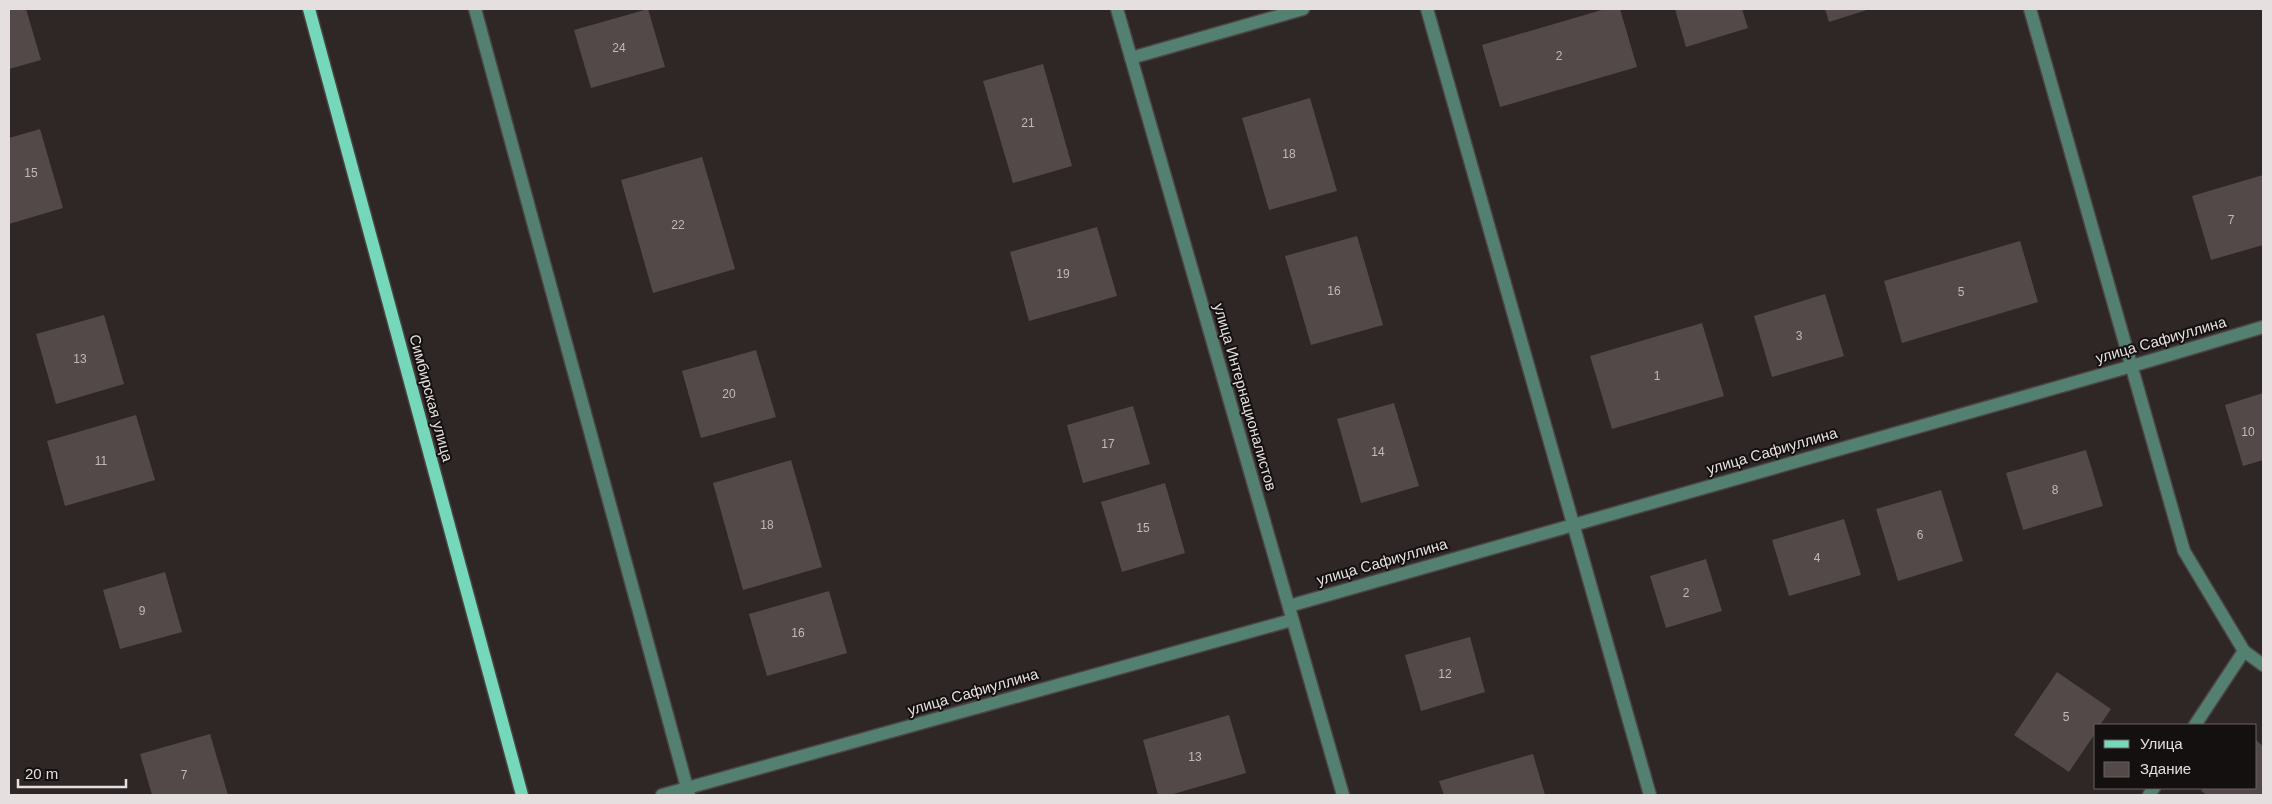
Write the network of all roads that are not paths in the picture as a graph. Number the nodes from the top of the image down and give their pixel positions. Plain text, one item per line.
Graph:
1 (308, 9) edge
2 (475, 9) edge
3 (1117, 9) edge
4 (1303, 9) edge
5 (1427, 9) edge
6 (2030, 9) edge
7 (1131, 58) junction
8 (2263, 327) edge
9 (2132, 366) junction
10 (1573, 524) junction
11 (1289, 606) junction
12 (1292, 620) junction
13 (2244, 651) junction
14 (2263, 665) edge
15 (2196, 724) edge
16 (688, 792) edge
17 (522, 795) edge
18 (662, 795) edge
19 (1343, 795) edge
20 (1650, 795) edge

1 - 17 main road, Симбирская улица
2 - 16 street
3 - 7 street, улица Интернационалистов
4 - 7 street
5 - 10 street
6 - 9 street
7 - 11 street, улица Интернационалистов
8 - 9 street, улица Сафиуллина
9 - 10 street, улица Сафиуллина
9 - 13 street
10 - 11 street, улица Сафиуллина
10 - 20 street
11 - 12 street, улица Интернационалистов
12 - 16 street, улица Сафиуллина
12 - 19 street, улица Интернационалистов
13 - 14 street
13 - 15 street
16 - 18 street, улица Сафиуллина

